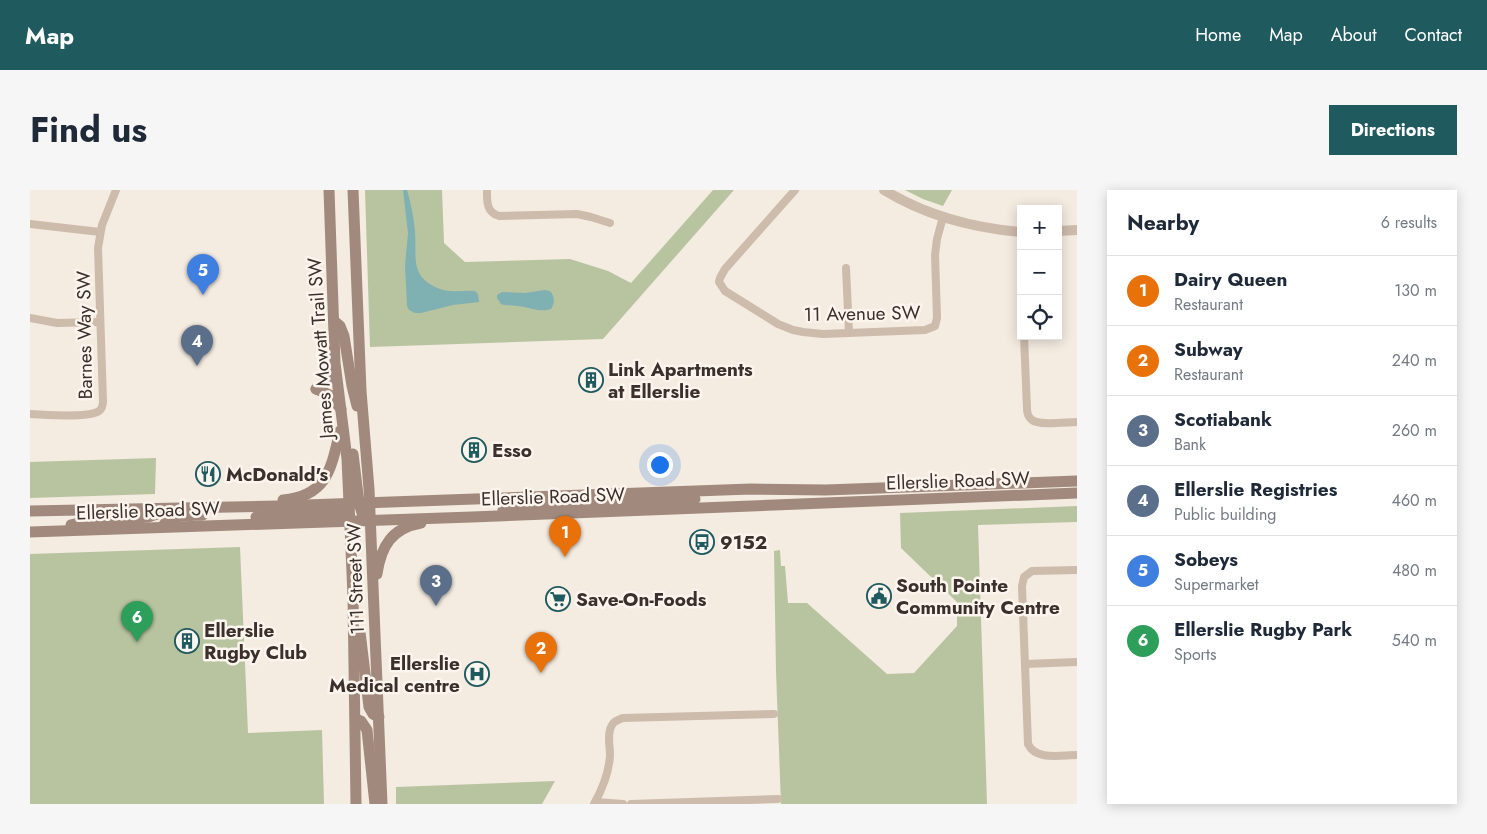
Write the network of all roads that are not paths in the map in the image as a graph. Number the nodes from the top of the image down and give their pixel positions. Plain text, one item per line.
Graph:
1 (116, 190) edge
2 (329, 190) edge
3 (347, 190) edge
4 (353, 190) edge
5 (487, 190) edge
6 (796, 190) edge
7 (884, 190) edge
8 (943, 217) junction
9 (355, 221) junction
10 (610, 223) dead end
11 (30, 224) edge
12 (1077, 230) edge
13 (1017, 231) edge
14 (1062, 231) edge
15 (100, 232) junction
16 (846, 268) dead end
17 (357, 304) junction
18 (30, 318) edge
19 (334, 321) junction
20 (100, 322) junction
21 (849, 333) junction
22 (1024, 340) edge
23 (336, 363) junction
24 (341, 408) junction
25 (30, 414) edge
26 (342, 422) junction
27 (1077, 422) edge
28 (364, 426) junction
29 (1077, 481) edge
30 (751, 489) junction
31 (1077, 493) edge
32 (619, 494) junction
33 (242, 507) junction
34 (255, 507) junction
35 (356, 508) junction
36 (162, 509) junction
37 (30, 511) edge
38 (610, 512) junction
39 (472, 517) junction
40 (452, 518) junction
41 (370, 520) junction
42 (195, 526) junction
43 (163, 527) junction
44 (49, 531) junction
45 (30, 532) edge
46 (350, 544) junction
47 (1077, 570) edge
48 (353, 596) junction
49 (373, 601) junction
50 (1077, 662) edge
51 (1025, 664) junction
52 (774, 714) dead end
53 (379, 717) junction
54 (356, 719) junction
55 (1077, 755) edge
56 (778, 798) dead end
57 (595, 803) edge
58 (356, 804) edge
59 (375, 804) edge
60 (382, 804) edge
61 (623, 804) edge
62 (632, 804) edge

1 - 15 street, Barnes Way SW
2 - 19 main road, James Mowatt Trail SW
3 - 9 main road
4 - 9 main road, James Mowatt Trail SW
5 - 10 street
6 - 21 street, 11 Avenue SW
7 - 8 street
8 - 13 street
8 - 21 street, 11 Avenue SW
9 - 17 main road, James Mowatt Trail SW
11 - 15 street
12 - 14 street
15 - 20 street, Barnes Way SW
16 - 21 street
17 - 19 main road
17 - 28 main road, James Mowatt Trail SW
18 - 20 street
19 - 23 main road, James Mowatt Trail SW
19 - 28 main road
20 - 25 street, Barnes Way SW
22 - 27 street
23 - 24 main road, James Mowatt Trail SW
23 - 24 main road
24 - 26 main road, James Mowatt Trail SW
26 - 34 main road
26 - 35 main road, James Mowatt Trail SW
28 - 35 main road, James Mowatt Trail SW
29 - 30 main road, Ellerslie Road SW
30 - 32 main road, Ellerslie Road SW
30 - 38 main road
31 - 38 main road, Ellerslie Road SW
32 - 35 main road, Ellerslie Road SW
32 - 39 main road
33 - 34 main road, Ellerslie Road SW
33 - 36 main road, Ellerslie Road SW
33 - 43 main road
34 - 35 main road, Ellerslie Road SW
35 - 41 main road, Ellerslie Road SW
35 - 41 main road, 111 Street SW
35 - 42 main road, Ellerslie Road SW
35 - 46 main road, 111 Street SW
36 - 37 main road, Ellerslie Road SW
36 - 44 main road
38 - 39 main road, Ellerslie Road SW
39 - 40 main road, Ellerslie Road SW
40 - 41 main road, Ellerslie Road SW
40 - 49 main road
41 - 49 main road, 111 Street SW
42 - 43 main road, Ellerslie Road SW
42 - 46 main road
43 - 44 main road, Ellerslie Road SW
44 - 45 main road, Ellerslie Road SW
46 - 48 main road, 111 Street SW
47 - 51 street
48 - 53 main road
48 - 54 main road, 111 Street SW
49 - 53 main road, 111 Street SW
50 - 51 street
51 - 55 street
52 - 57 street
53 - 60 main road, 111 Street SW
54 - 58 main road, 111 Street SW
54 - 59 main road
56 - 62 street
57 - 61 street

